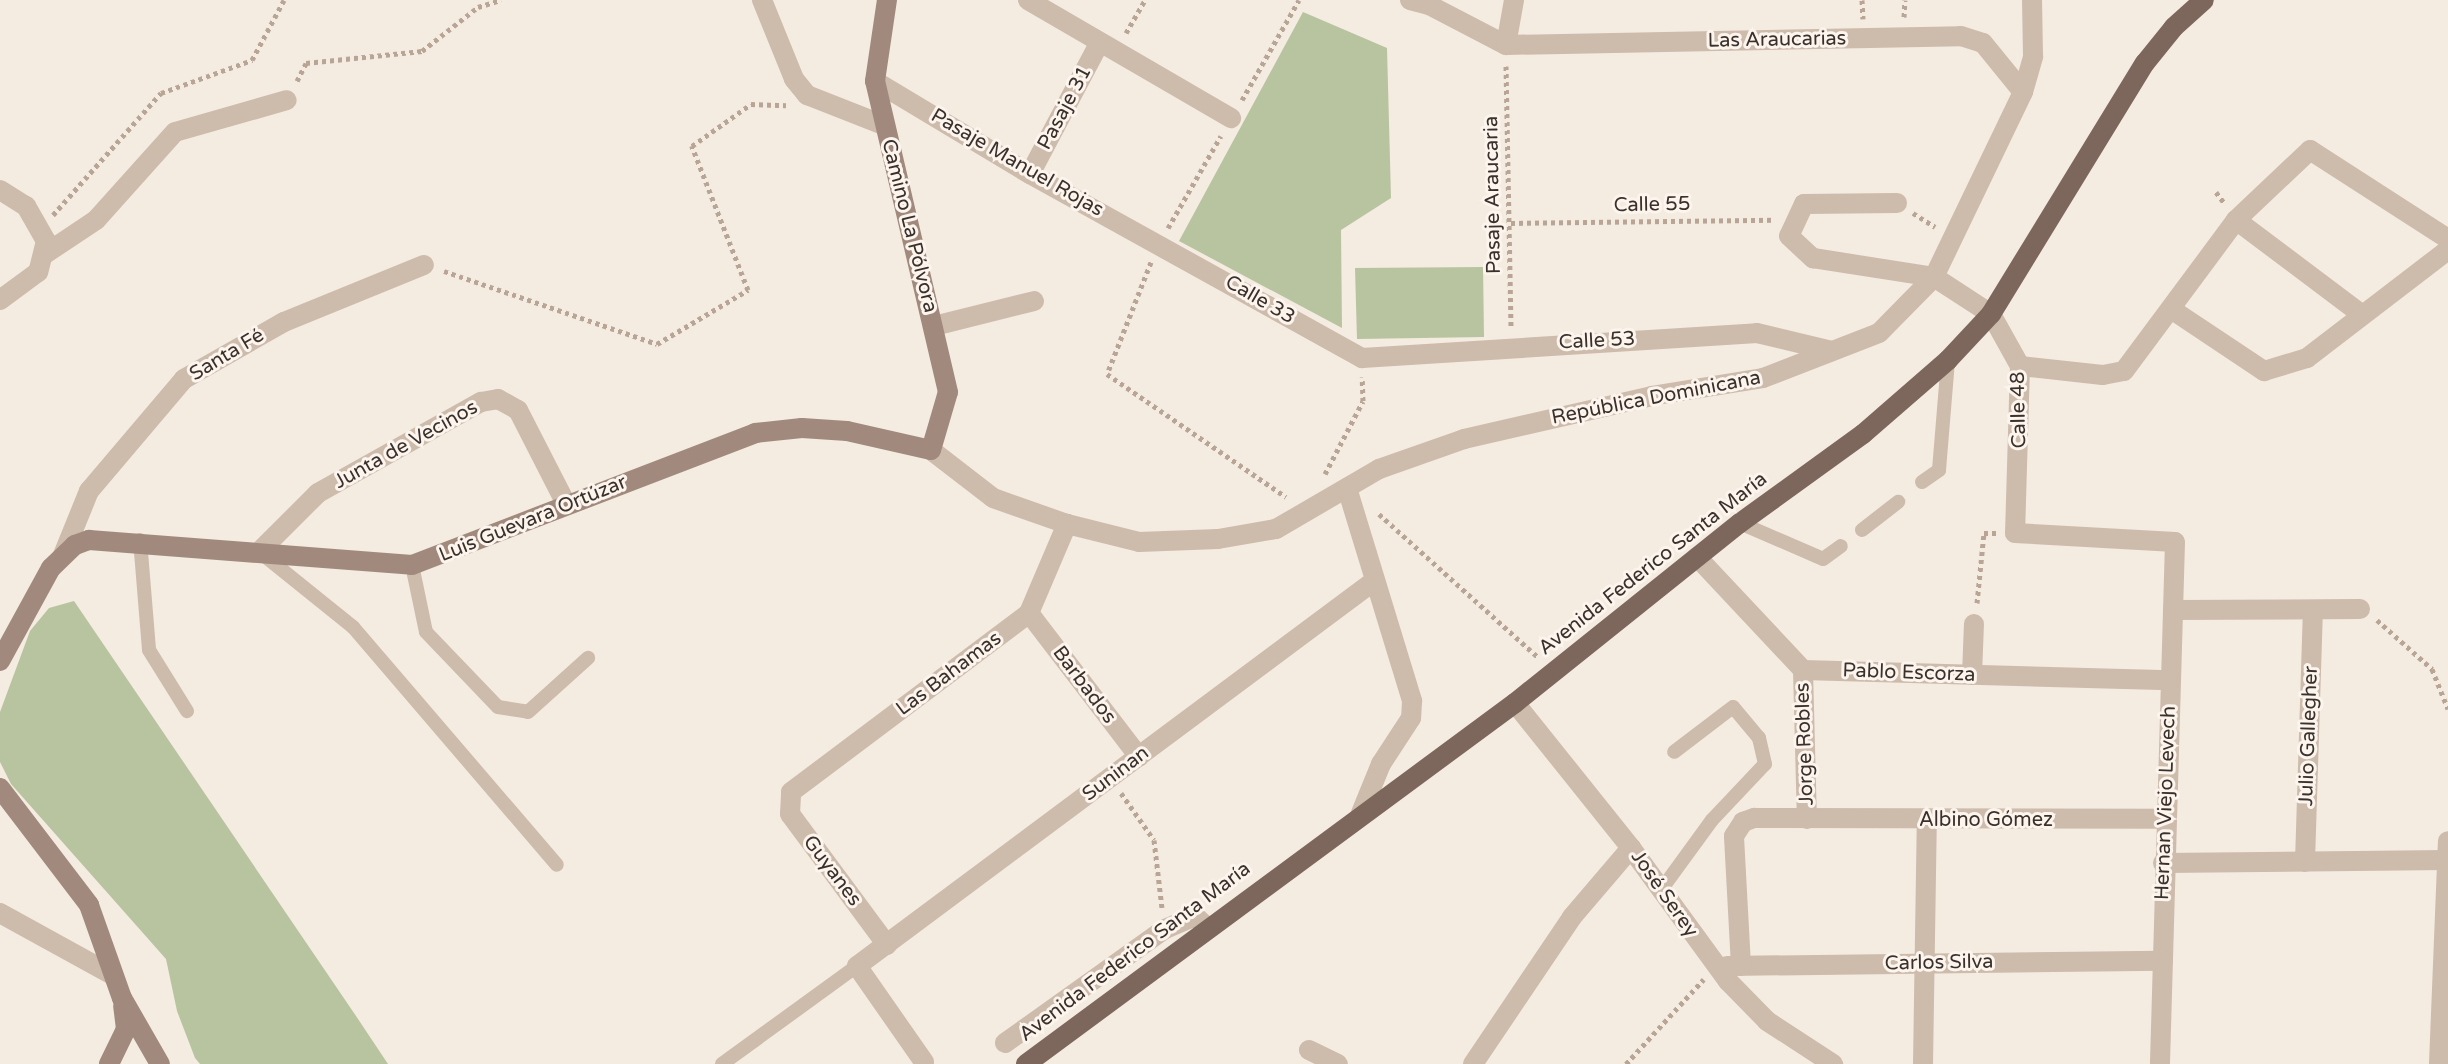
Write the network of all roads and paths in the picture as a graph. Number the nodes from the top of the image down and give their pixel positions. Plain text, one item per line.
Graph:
1 (501, 0) edge
2 (762, 0) edge
3 (887, 0) edge
4 (1028, 0) edge
5 (1145, 0) edge
6 (1410, 0) edge
7 (1514, 0) edge
8 (2032, 0) edge
9 (2204, 0) edge
10 (1506, 45) junction
11 (1108, 47) junction
12 (875, 81) junction
13 (2023, 92) junction
14 (287, 100) joint
15 (823, 105) junction
16 (1231, 118) dead end
17 (883, 125) junction
18 (1030, 174) junction
19 (0, 190) edge
20 (1897, 203) joint
21 (2236, 220) junction
22 (1792, 222) junction
23 (1511, 223) junction
24 (1953, 237) junction
25 (2448, 239) edge
26 (1159, 243) joint
27 (2448, 250) edge
28 (45, 254) junction
29 (424, 265) joint
30 (1934, 277) junction
31 (0, 300) edge
32 (1034, 301) dead end
33 (2171, 309) junction
34 (1991, 314) junction
35 (2361, 314) junction
36 (934, 326) junction
37 (1511, 345) junction
38 (1832, 351) junction
39 (1362, 358) junction
40 (1948, 360) junction
41 (2020, 366) junction
42 (931, 450) junction
43 (1922, 482) dead end
44 (1347, 488) junction
45 (1898, 502) dead end
46 (566, 504) junction
47 (1306, 511) junction
48 (1740, 523) junction
49 (1067, 524) junction
50 (1862, 530) dead end
51 (2015, 533) junction
52 (140, 540) junction
53 (1841, 546) dead end
54 (259, 552) junction
55 (63, 555) junction
56 (1697, 557) junction
57 (412, 565) junction
58 (1374, 581) junction
59 (2360, 609) joint
60 (2173, 610) junction
61 (2313, 610) junction
62 (1029, 613) junction
63 (1974, 624) joint
64 (588, 658) dead end
65 (0, 661) edge
66 (1547, 665) dead end
67 (1803, 670) junction
68 (1972, 675) junction
69 (2170, 680) junction
70 (1515, 703) junction
71 (2448, 709) edge
72 (187, 711) dead end
73 (1674, 752) dead end
74 (1139, 757) junction
75 (1111, 778) junction
76 (0, 788) edge
77 (791, 792) joint
78 (1361, 813) junction
79 (1807, 819) junction
80 (2164, 819) junction
81 (1927, 821) junction
82 (1631, 848) junction
83 (2447, 851) edge
84 (2305, 862) junction
85 (2163, 863) junction
86 (557, 865) dead end
87 (1661, 890) junction
88 (0, 913) edge
89 (1208, 928) junction
90 (1165, 929) junction
91 (887, 945) junction
92 (2163, 961) junction
93 (1923, 963) junction
94 (857, 966) junction
95 (1741, 966) junction
96 (1715, 967) junction
97 (113, 975) junction
98 (122, 998) junction
99 (1005, 1043) dead end
100 (1309, 1050) dead end
101 (924, 1062) dead end
102 (109, 1064) edge
103 (160, 1064) edge
104 (722, 1064) edge
105 (1026, 1064) edge
106 (1338, 1064) edge
107 (1473, 1064) edge
108 (1626, 1064) edge
109 (1833, 1064) edge
110 (1923, 1064) edge
111 (2160, 1064) edge
112 (2439, 1064) edge

1 - 14 path
2 - 15 street
3 - 12 street, Camino La Pólvora
4 - 11 street
5 - 11 path
6 - 10 street
7 - 10 street
8 - 13 street, República Dominicana
9 - 34 main road, Avenida Federico Santa María
10 - 13 street, Las Araucarias
10 - 23 path, Pasaje Araucaria
11 - 16 street
11 - 18 street, Pasaje 31
12 - 17 street, Camino La Pólvora
12 - 18 street, Pasaje Manuel Rojas
13 - 24 street, República Dominicana
14 - 28 street
15 - 17 street
15 - 29 path
17 - 36 street, Camino La Pólvora
18 - 26 street, Pasaje Manuel Rojas
19 - 28 street
20 - 22 street
20 - 24 path
21 - 25 street
21 - 33 street
21 - 35 street
22 - 23 path, Calle 55
22 - 30 street
23 - 37 path, Pasaje Araucaria
24 - 30 street, República Dominicana
26 - 39 street, Calle 33
27 - 35 street
28 - 31 street
29 - 55 street, Santa Fé
30 - 34 street, Calle 48
30 - 38 street, República Dominicana
32 - 36 street
33 - 35 street
33 - 41 street
34 - 40 main road, Avenida Federico Santa María
34 - 41 street, Calle 48
36 - 42 street, Camino La Pólvora
37 - 38 street, Calle 53
37 - 39 street, Calle 53
38 - 44 street, República Dominicana
39 - 47 path
40 - 43 lane
40 - 48 main road, Avenida Federico Santa María
41 - 51 street, Calle 48
42 - 46 street, Luis Guevara Ortúzar
42 - 49 street, República Dominicana
44 - 47 street, República Dominicana
44 - 58 street
44 - 66 path
45 - 50 lane
46 - 54 street, Junta de Vecinos
46 - 57 street, Luis Guevara Ortúzar
47 - 49 street, República Dominicana
48 - 53 lane
48 - 56 main road, Avenida Federico Santa María
49 - 62 street, Las Bahamas
51 - 60 street, Hernan Viejo Levech
51 - 63 path
52 - 54 street, Luis Guevara Ortúzar
52 - 55 street, Luis Guevara Ortúzar
52 - 72 lane
54 - 57 street, Luis Guevara Ortúzar
54 - 86 lane
55 - 65 street, Luis Guevara Ortúzar
56 - 67 street
56 - 70 main road, Avenida Federico Santa María
57 - 64 lane
58 - 74 street, Suninan
58 - 78 street
59 - 61 street
59 - 71 path
60 - 61 street
60 - 69 street, Hernan Viejo Levech
61 - 84 street, Julio Gallegher
62 - 74 street, Barbados
62 - 77 street, Las Bahamas
63 - 68 street
67 - 68 street, Pablo Escorza
67 - 79 street, Jorge Robles
68 - 69 street, Pablo Escorza
69 - 80 street, Hernan Viejo Levech
70 - 78 main road, Avenida Federico Santa María
70 - 82 street, José Serey
73 - 87 lane
74 - 75 street, Suninan
75 - 90 path
75 - 91 street, Suninan
76 - 97 street
77 - 91 street, Guyanes
78 - 89 main road, Avenida Federico Santa María
79 - 81 street, Albino Gómez
79 - 95 street, Albino Gómez
80 - 81 street, Albino Gómez
80 - 85 street, Hernan Viejo Levech
81 - 93 street
82 - 87 street, José Serey
82 - 107 street
83 - 84 street
83 - 112 street
84 - 85 street
85 - 92 street, Hernan Viejo Levech
87 - 96 street, José Serey
88 - 97 street
89 - 90 street
89 - 105 main road, Avenida Federico Santa María
90 - 99 street
91 - 94 street, Suninan
92 - 93 street, Carlos Silva
92 - 111 street, Hernan Viejo Levech
93 - 95 street, Carlos Silva
93 - 110 street
94 - 101 street
94 - 104 lane
95 - 96 street, Carlos Silva
96 - 108 path
96 - 109 street, José Serey
97 - 98 street
98 - 102 street
98 - 103 street
100 - 106 street

